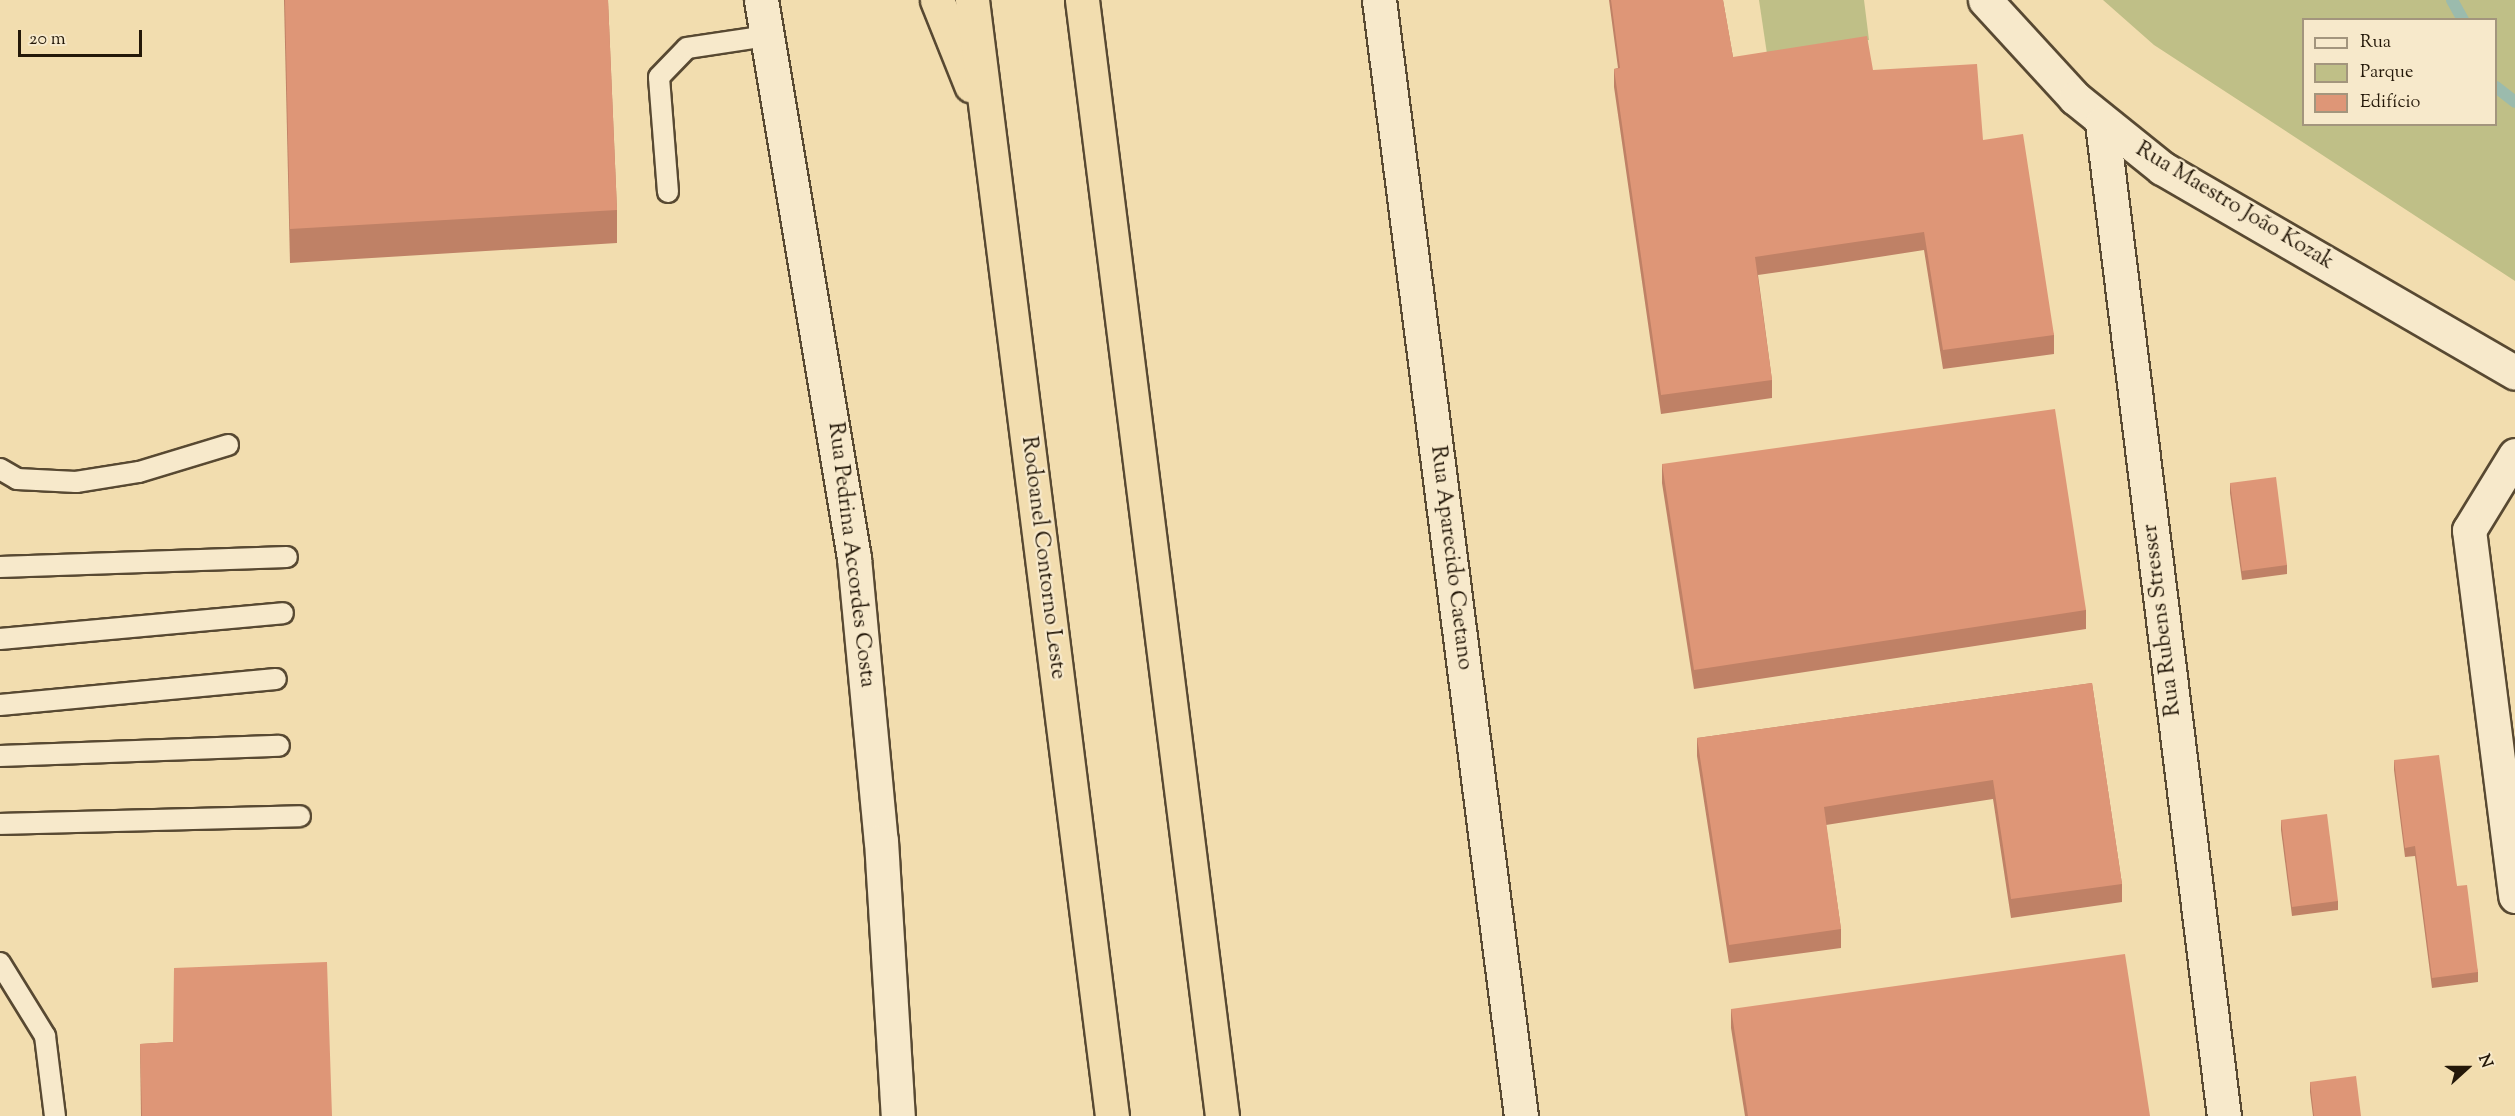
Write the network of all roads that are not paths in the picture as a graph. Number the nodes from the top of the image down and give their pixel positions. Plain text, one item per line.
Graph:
1 (761, 0) edge
2 (937, 0) edge
3 (972, 0) edge
4 (1083, 0) edge
5 (1380, 0) edge
6 (1985, 0) edge
7 (766, 36) junction
8 (2102, 123) junction
9 (988, 127) junction
10 (668, 192) dead end
11 (2515, 372) edge
12 (228, 445) dead end
13 (2515, 455) edge
14 (0, 469) edge
15 (287, 557) dead end
16 (0, 567) edge
17 (284, 613) dead end
18 (0, 639) edge
19 (276, 679) dead end
20 (0, 705) edge
21 (2505, 737) edge
22 (279, 746) dead end
23 (0, 756) edge
24 (300, 816) dead end
25 (0, 824) edge
26 (2515, 896) edge
27 (0, 963) edge
28 (55, 1116) edge
29 (898, 1116) edge
30 (1112, 1116) edge
31 (1222, 1116) edge
32 (1521, 1116) edge
33 (2224, 1116) edge

1 - 7 street, Rua Pedrina Accordes Costa
2 - 9 highway
3 - 9 highway, Rodoanel Contorno Leste
4 - 31 highway
5 - 32 street, Rua Aparecido Caetano
6 - 8 street, Rua Maestro João Kozak
7 - 10 lane
7 - 29 street, Rua Pedrina Accordes Costa
8 - 11 street, Rua Maestro João Kozak
8 - 33 street, Rua Rubens Stresser
9 - 30 highway, Rodoanel Contorno Leste
12 - 14 lane
13 - 21 street
15 - 16 lane
17 - 18 lane
19 - 20 lane
21 - 26 street
22 - 23 lane
24 - 25 lane
27 - 28 lane

